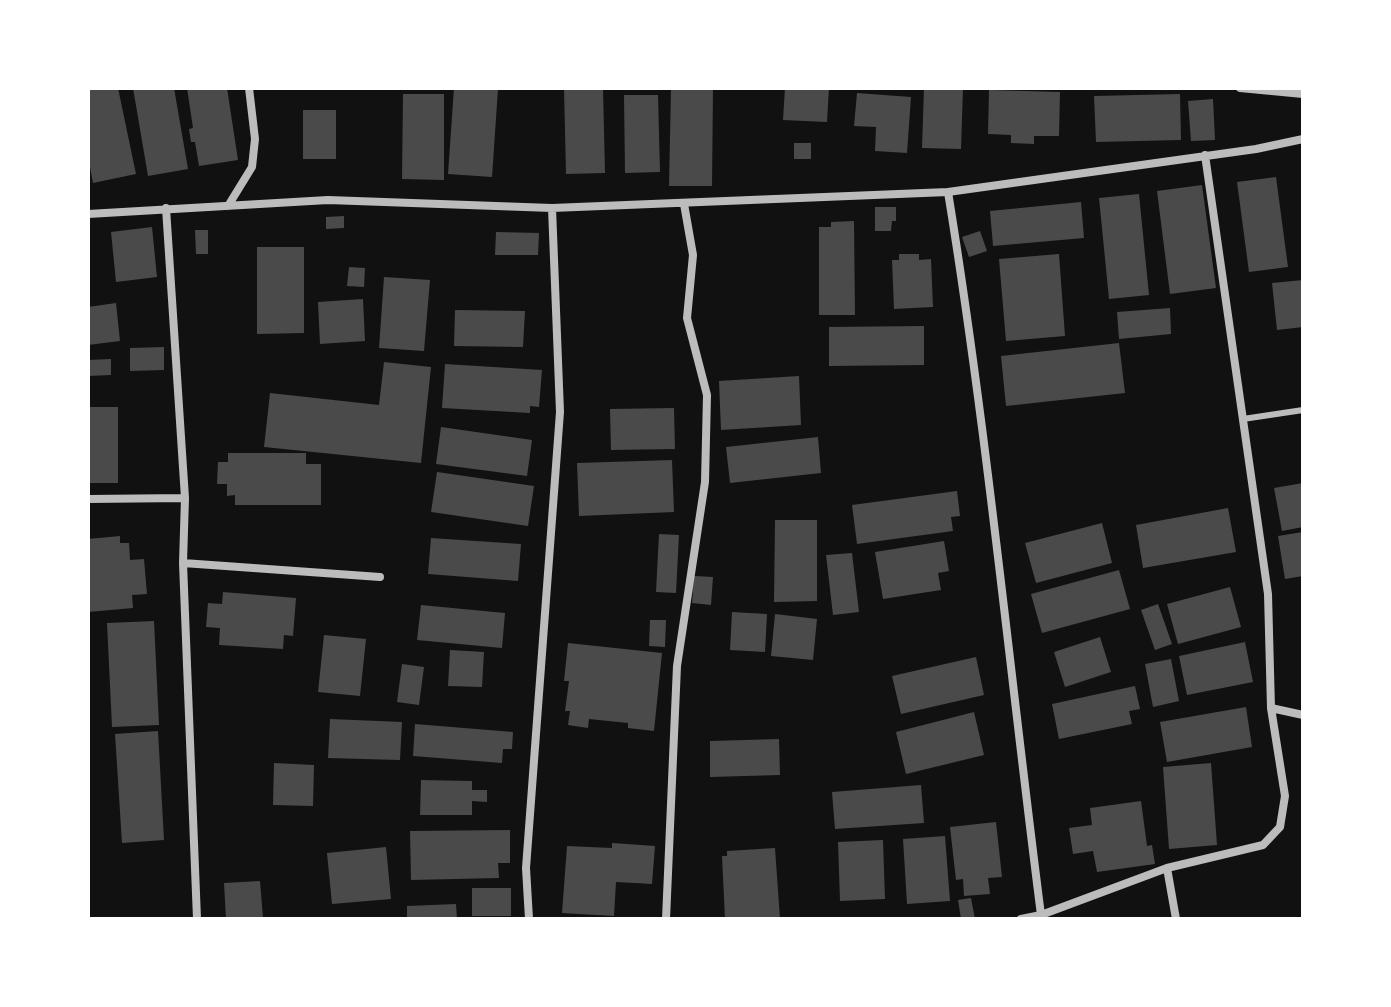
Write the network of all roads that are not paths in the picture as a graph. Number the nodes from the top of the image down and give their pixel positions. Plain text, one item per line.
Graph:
1 (249, 88) edge
2 (1240, 88) edge
3 (1303, 94) edge
4 (1303, 139) edge
5 (1205, 155) junction
6 (948, 192) junction
7 (684, 204) junction
8 (228, 206) junction
9 (166, 208) junction
10 (552, 208) junction
11 (88, 214) edge
12 (1303, 410) edge
13 (1243, 419) junction
14 (185, 498) junction
15 (88, 499) edge
16 (183, 563) junction
17 (380, 577) dead end
18 (1271, 708) junction
19 (1303, 715) edge
20 (1167, 868) junction
21 (1041, 915) junction
22 (197, 919) edge
23 (529, 919) edge
24 (666, 919) edge
25 (1021, 919) edge
26 (1176, 919) edge

1 - 8 street
2 - 3 street
4 - 5 street
5 - 6 street
5 - 13 street
6 - 7 street
6 - 21 street
7 - 10 street
7 - 24 street
8 - 9 street
8 - 10 street
9 - 11 street
9 - 14 street
10 - 23 street
12 - 13 lane
13 - 18 street
14 - 15 street
14 - 16 street
16 - 17 street
16 - 22 street
18 - 19 street
18 - 20 street
20 - 21 street
20 - 26 street
21 - 25 street

